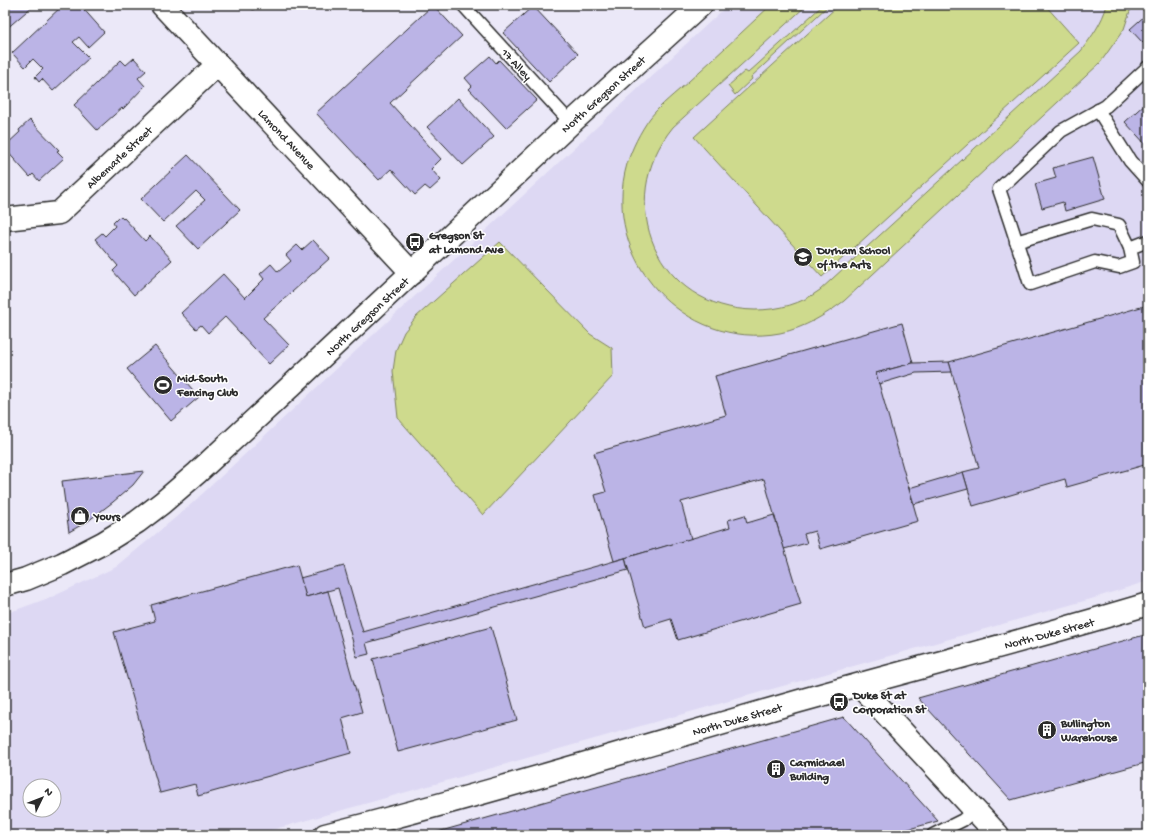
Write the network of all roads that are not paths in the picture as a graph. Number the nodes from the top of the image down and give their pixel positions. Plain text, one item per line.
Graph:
1 (162, 5) edge
2 (463, 5) edge
3 (701, 5) edge
4 (218, 64) junction
5 (1148, 67) edge
6 (1098, 110) junction
7 (571, 123) junction
8 (1148, 181) edge
9 (5, 219) edge
10 (1148, 241) edge
11 (1016, 242) junction
12 (1130, 248) junction
13 (412, 273) junction
14 (5, 585) edge
15 (1148, 604) edge
16 (859, 685) junction
17 (974, 810) junction
18 (338, 833) edge
19 (934, 835) edge
20 (998, 835) edge

1 - 4 main road, Lamond Avenue
2 - 7 lane, 17 Alley
3 - 7 main road, North Gregson Street
4 - 9 main road, Albemarle Street
4 - 13 main road, Lamond Avenue
5 - 6 lane
6 - 8 lane
6 - 11 lane
7 - 13 main road, North Gregson Street
10 - 12 lane
11 - 12 lane
11 - 12 lane
13 - 14 main road, North Gregson Street
15 - 16 main road, North Duke Street
16 - 17 main road
16 - 18 main road, North Duke Street
17 - 19 lane
17 - 20 main road

